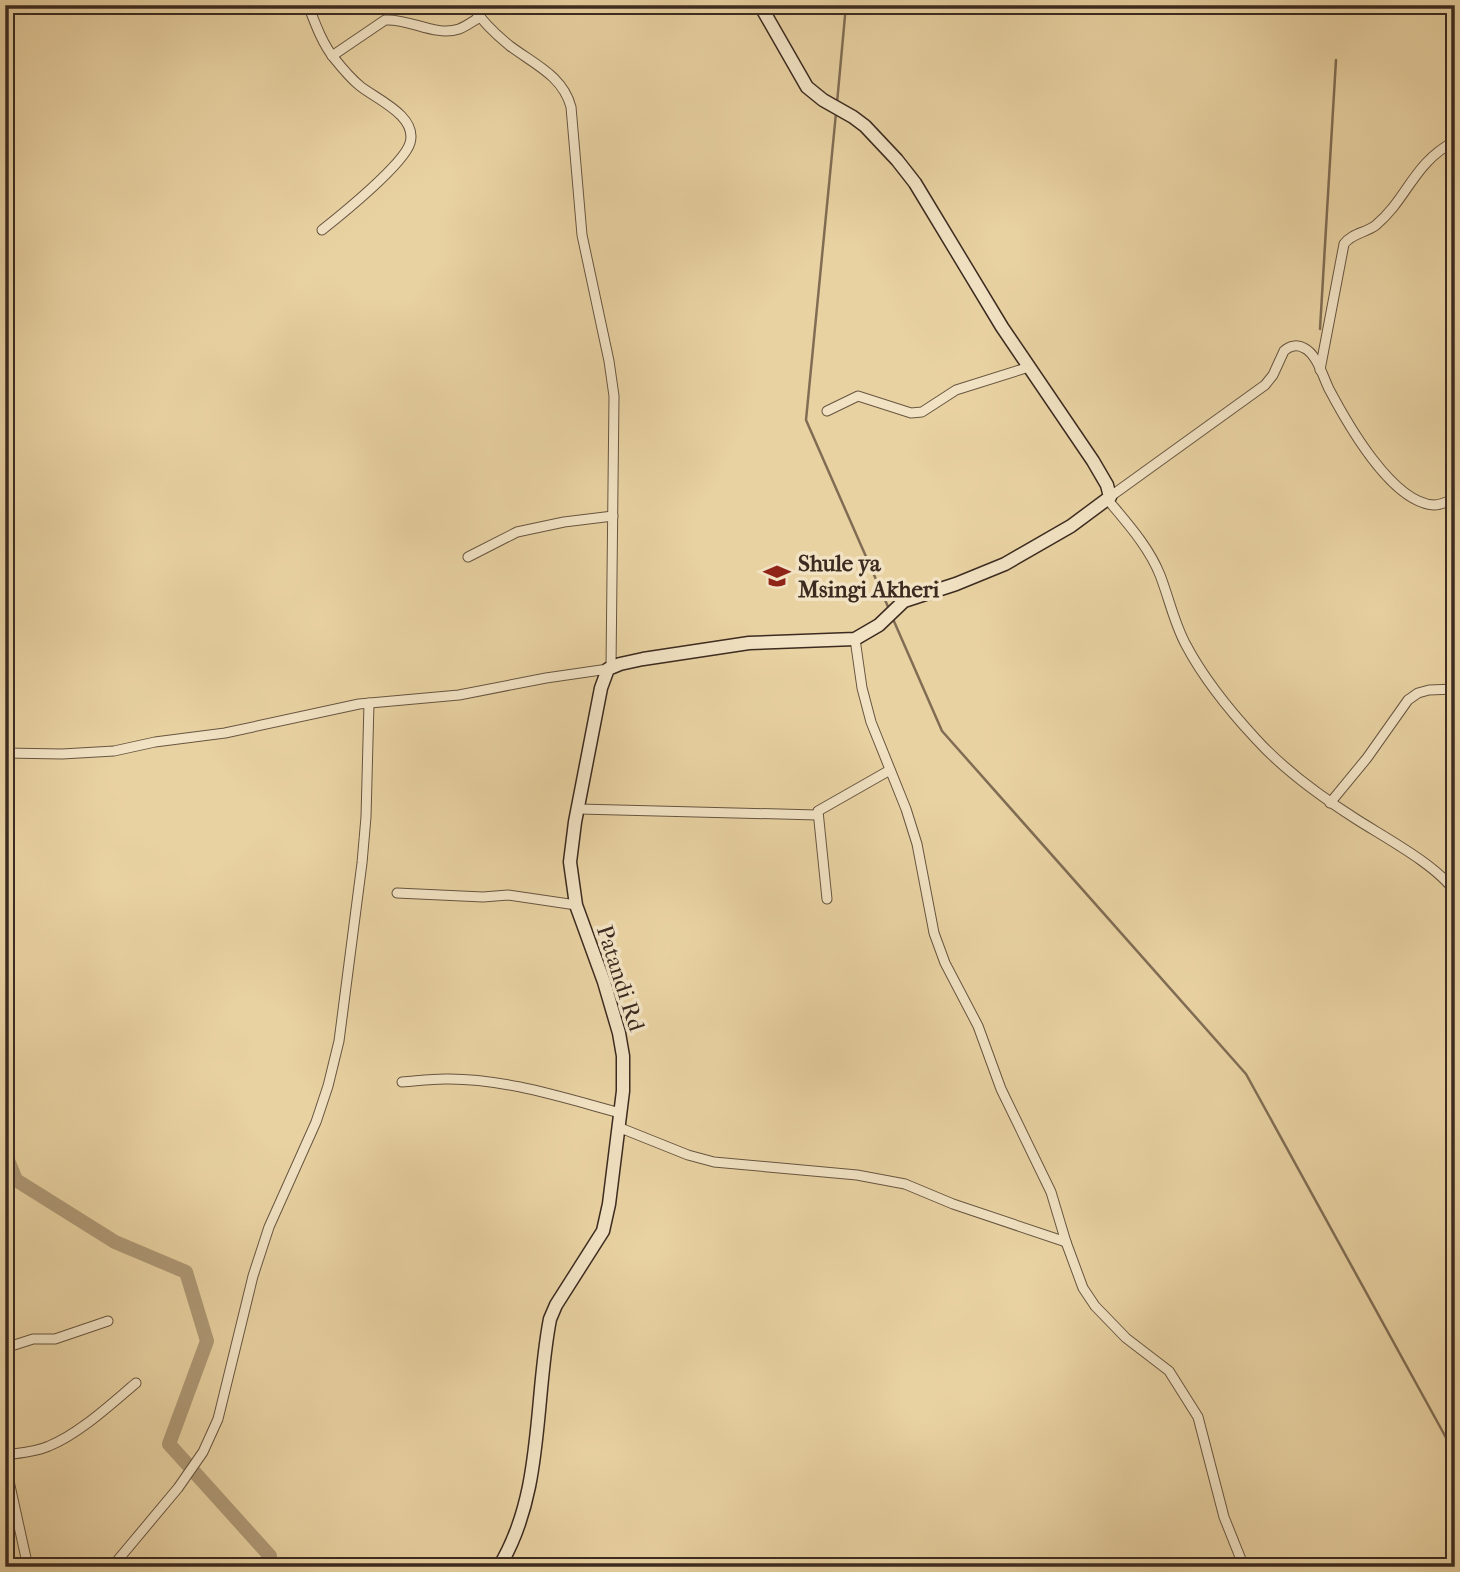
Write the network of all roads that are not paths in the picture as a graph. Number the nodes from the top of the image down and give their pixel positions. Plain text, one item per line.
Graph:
1 (308, 5) edge
2 (471, 5) edge
3 (760, 5) edge
4 (480, 18) junction
5 (332, 56) junction
6 (1455, 141) edge
7 (322, 230) dead end
8 (1029, 367) junction
9 (1321, 370) junction
10 (827, 411) dead end
11 (1109, 498) junction
12 (1455, 499) edge
13 (613, 516) junction
14 (468, 557) dead end
15 (855, 639) junction
16 (610, 668) junction
17 (1455, 689) edge
18 (369, 703) junction
19 (5, 753) edge
20 (890, 770) junction
21 (1330, 803) junction
22 (579, 809) junction
23 (817, 814) junction
24 (1455, 892) edge
25 (397, 893) dead end
26 (827, 899) dead end
27 (576, 905) junction
28 (402, 1082) dead end
29 (620, 1113) junction
30 (618, 1127) junction
31 (1066, 1242) junction
32 (108, 1321) dead end
33 (5, 1348) edge
34 (136, 1383) dead end
35 (5, 1455) edge
36 (5, 1463) edge
37 (28, 1567) edge
38 (112, 1567) edge
39 (499, 1567) edge
40 (1244, 1567) edge

1 - 5 street
2 - 4 street
3 - 8 street
4 - 5 street
4 - 13 street
5 - 7 street
6 - 9 street
8 - 10 street
8 - 11 street
9 - 11 street
9 - 12 street
11 - 15 street
11 - 21 street
13 - 14 street
13 - 16 street
15 - 16 street
15 - 20 street
16 - 18 street
16 - 22 street, Patandi Rd
17 - 21 street
18 - 19 street
18 - 38 street
20 - 23 street
20 - 31 street
21 - 24 street
22 - 23 street
22 - 27 street, Patandi Rd
23 - 26 street
25 - 27 street
27 - 29 street, Patandi Rd
28 - 29 street
29 - 30 street, Patandi Rd
30 - 31 street
30 - 39 street, Patandi Rd
31 - 40 street
32 - 33 street
34 - 35 street
36 - 37 street

